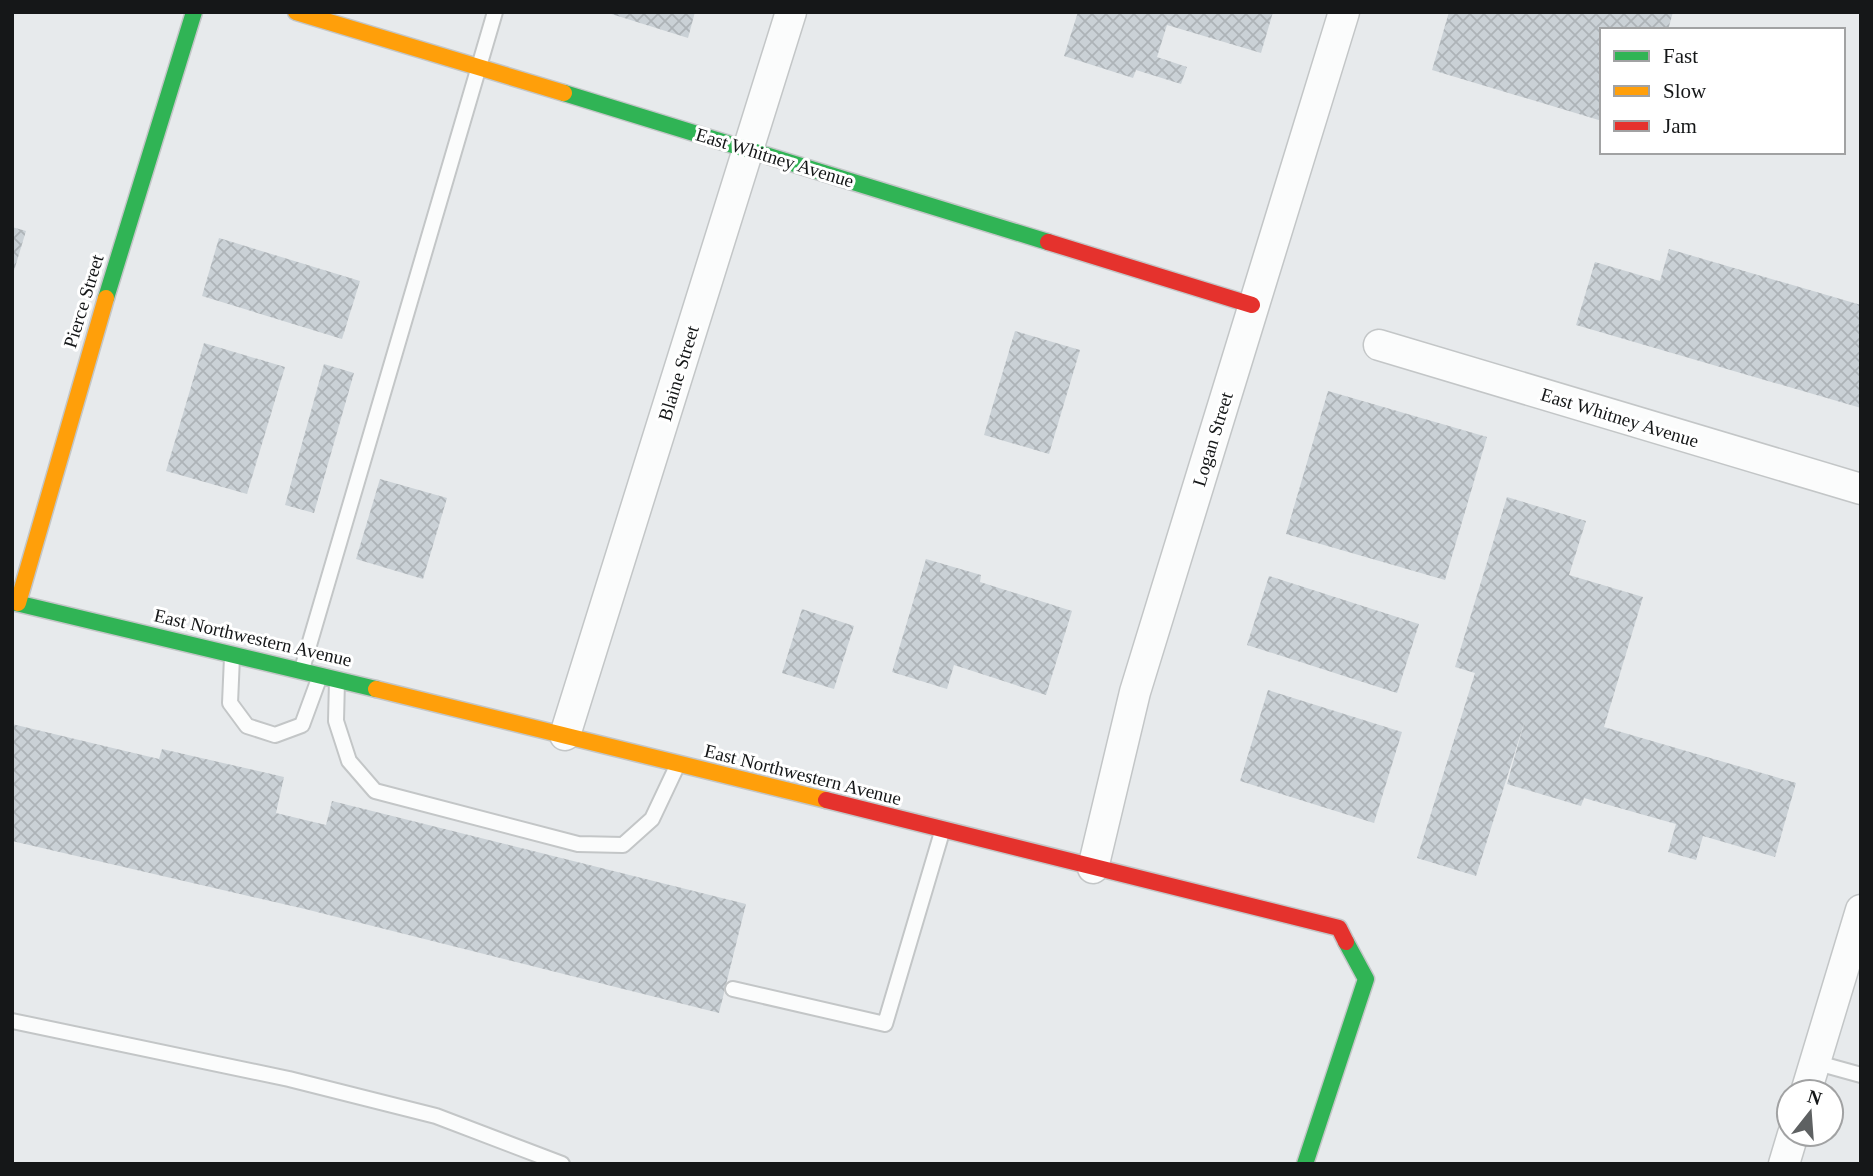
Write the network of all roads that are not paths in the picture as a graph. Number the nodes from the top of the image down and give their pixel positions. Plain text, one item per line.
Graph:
1 (194, 12) edge
2 (296, 12) edge
3 (495, 12) edge
4 (792, 12) edge
5 (1344, 12) edge
6 (478, 69) junction
7 (748, 148) junction
8 (1252, 305) junction
9 (1378, 345) dead end
10 (1861, 489) edge
11 (15, 603) edge
12 (232, 654) junction
13 (302, 670) junction
14 (321, 675) junction
15 (337, 679) junction
16 (565, 735) junction
17 (678, 764) junction
18 (942, 830) junction
19 (1093, 869) junction
20 (1861, 910) edge
21 (733, 989) dead end
22 (12, 1021) edge
23 (1814, 1062) junction
24 (1861, 1075) edge
25 (1809, 1078) edge
26 (562, 1164) edge
27 (1305, 1164) edge

1 - 11 street, Pierce Street
2 - 6 street, East Whitney Avenue
3 - 6 lane
4 - 7 street, Blaine Street
5 - 8 street, Logan Street
6 - 7 street, East Whitney Avenue
6 - 13 lane
7 - 8 street, East Whitney Avenue
7 - 16 street, Blaine Street
8 - 19 street, Logan Street
9 - 10 street, East Whitney Avenue
11 - 12 street, East Northwestern Avenue
12 - 13 street, East Northwestern Avenue
12 - 14 lane
13 - 14 street, East Northwestern Avenue
14 - 15 street, East Northwestern Avenue
15 - 16 street, East Northwestern Avenue
15 - 17 lane
16 - 17 street, East Northwestern Avenue
17 - 18 street, East Northwestern Avenue
18 - 19 street, East Northwestern Avenue
18 - 21 lane
19 - 27 street, East Northwestern Avenue
20 - 23 street
22 - 26 lane
23 - 24 lane
23 - 25 street

